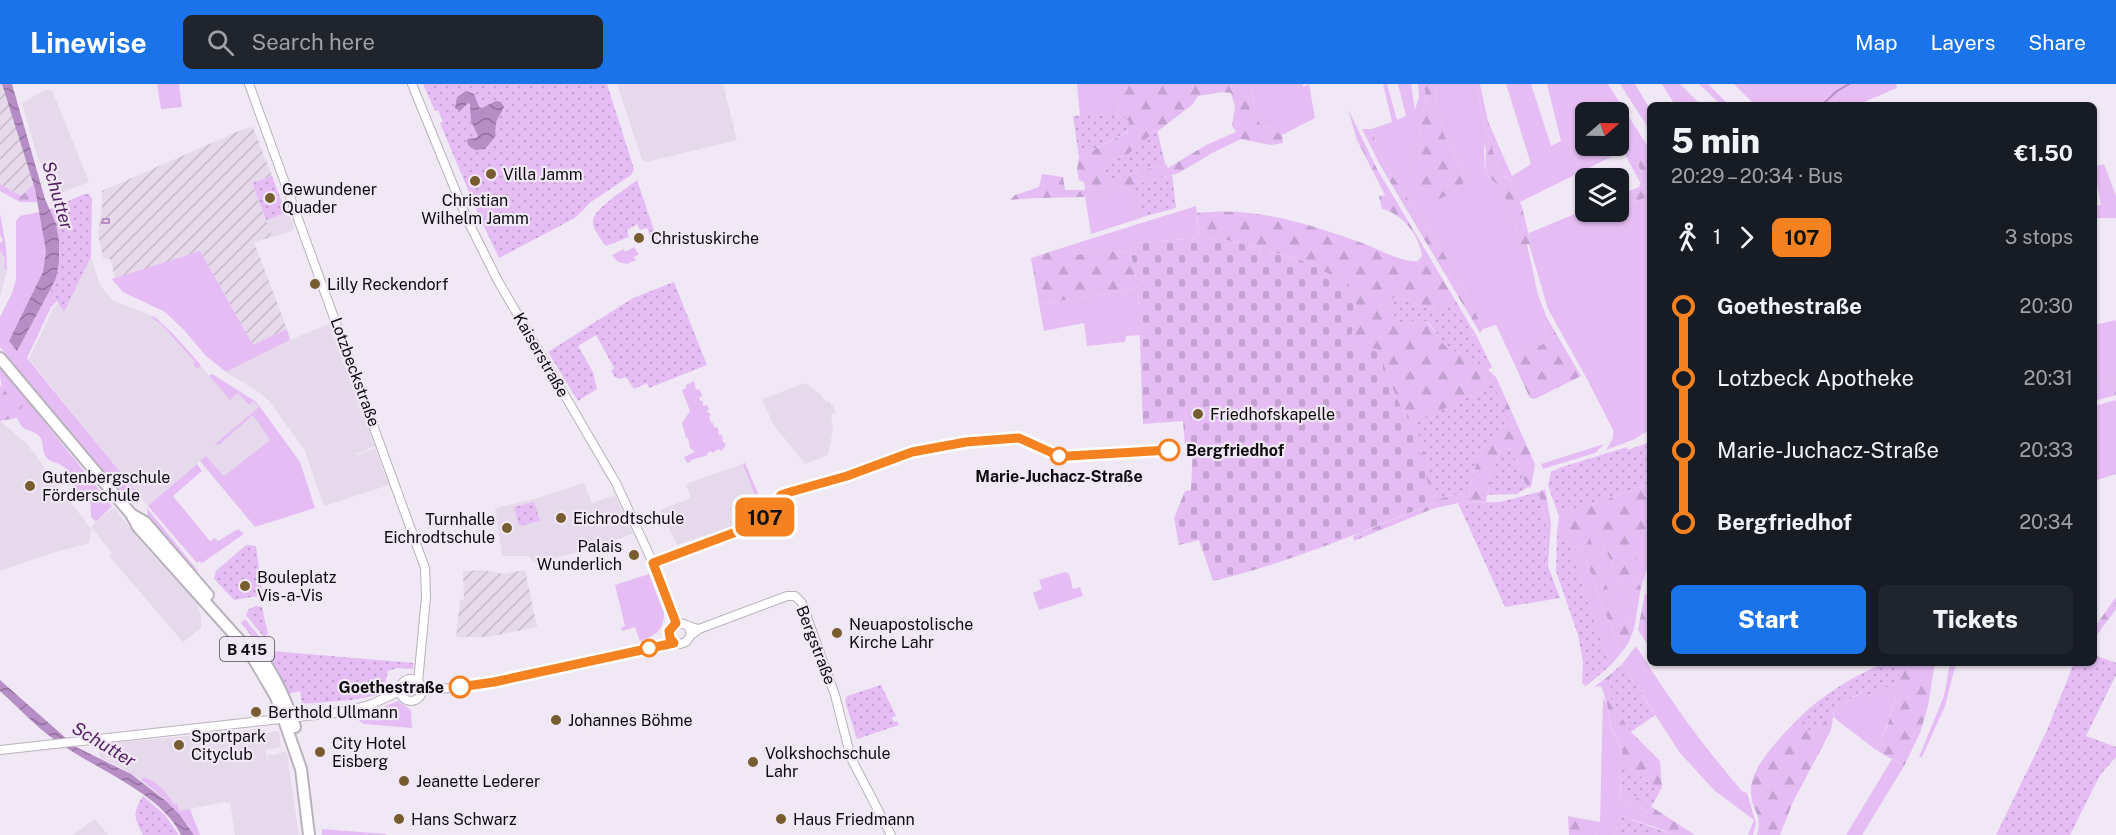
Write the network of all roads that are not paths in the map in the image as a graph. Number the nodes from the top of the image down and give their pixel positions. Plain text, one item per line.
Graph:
1 (249, 84) edge
2 (412, 84) edge
3 (0, 358) edge
4 (676, 623) junction
5 (690, 631) junction
6 (669, 635) junction
7 (674, 643) junction
8 (660, 644) junction
9 (417, 686) junction
10 (401, 694) junction
11 (289, 719) junction
12 (0, 750) edge
13 (309, 835) edge
14 (891, 835) edge

1 - 9 street, Lotzbeckstraße
2 - 4 street, Kaiserstraße
3 - 11 main road, B 415
4 - 5 street
4 - 6 street
5 - 7 street
5 - 14 street, Bergstraße
6 - 7 street
6 - 8 street
7 - 8 street
8 - 9 street
9 - 10 street
9 - 10 street
10 - 11 street
11 - 12 street
11 - 13 main road, B 415

